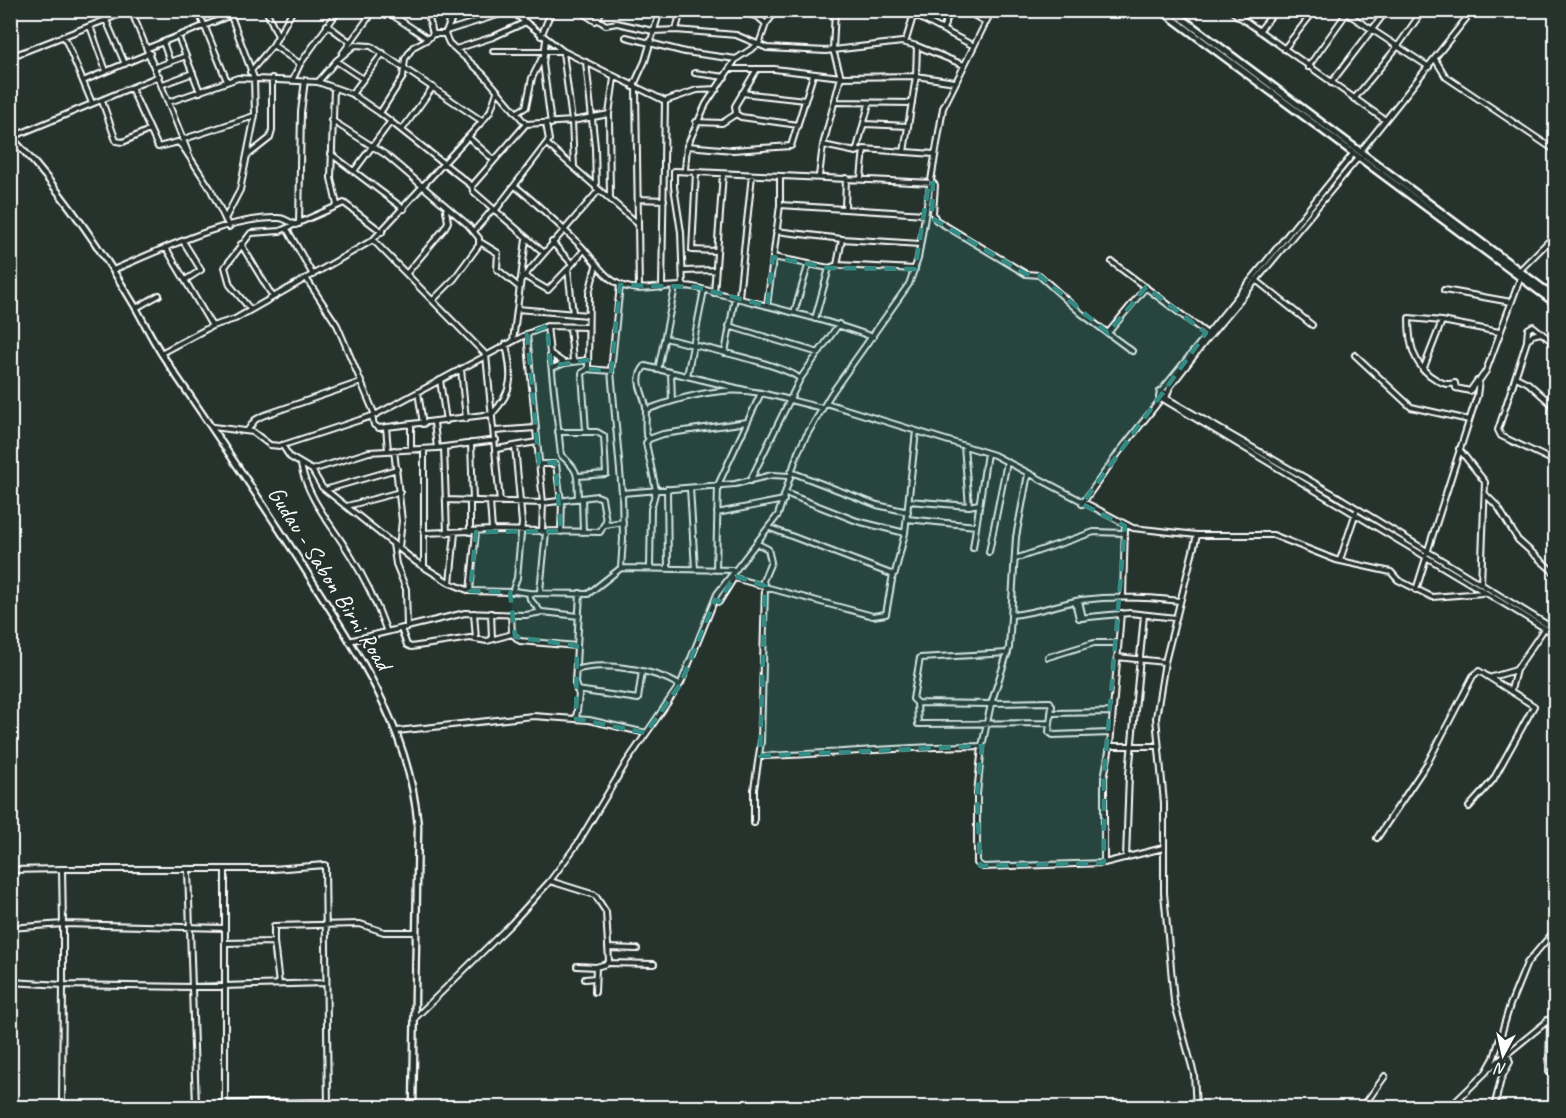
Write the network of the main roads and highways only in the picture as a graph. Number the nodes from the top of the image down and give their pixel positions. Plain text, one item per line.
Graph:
1 (1161, 10) edge
2 (1176, 12) edge
3 (11, 137) edge
4 (1357, 154) junction
5 (1492, 255) junction
6 (1556, 298) edge
7 (1556, 304) edge
8 (412, 1107) edge

1 - 4 highway
2 - 4 highway
3 - 8 main road, Gudau - Sabon Birni Road
4 - 5 highway
5 - 6 highway
5 - 7 highway

